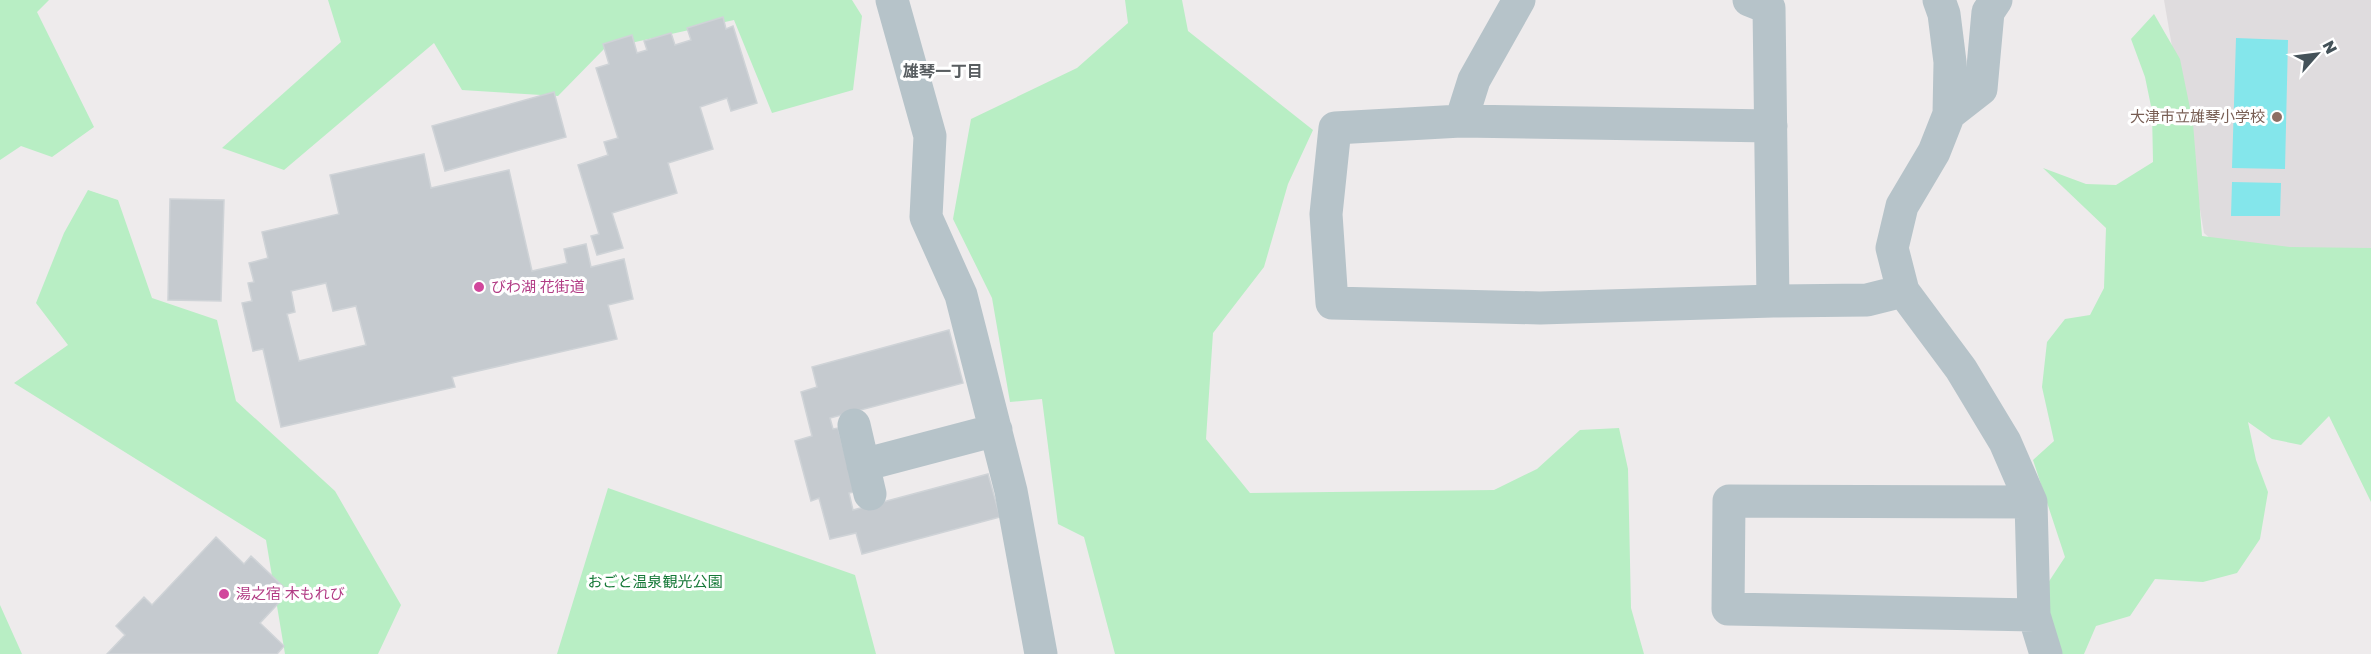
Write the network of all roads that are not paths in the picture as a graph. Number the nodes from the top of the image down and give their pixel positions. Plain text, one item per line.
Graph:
1 (892, 0) edge
2 (1519, 0) edge
3 (1749, 0) edge
4 (1938, 0) edge
5 (1996, 0) edge
6 (1949, 114) junction
7 (1461, 121) junction
8 (1771, 126) junction
9 (1903, 291) junction
10 (1773, 301) junction
11 (854, 424) dead end
12 (996, 430) junction
13 (2031, 502) junction
14 (2034, 615) junction
15 (1041, 654) edge
16 (2046, 654) edge

1 - 12 street
2 - 7 street
3 - 8 street
4 - 6 street
5 - 6 street
6 - 9 street
7 - 8 street
7 - 10 street
8 - 10 street
9 - 10 street
9 - 13 street
11 - 12 street
12 - 15 street
13 - 14 street
13 - 14 street
14 - 16 street

